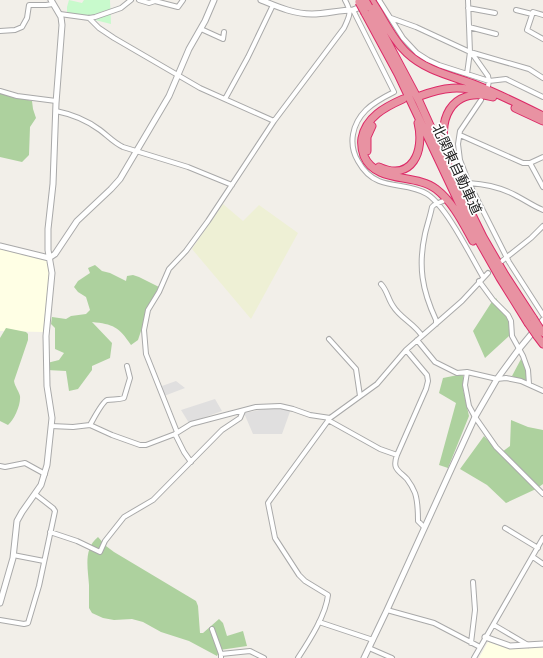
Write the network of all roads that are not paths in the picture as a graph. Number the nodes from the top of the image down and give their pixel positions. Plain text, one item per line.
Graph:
1 (131, 0) edge
2 (139, 0) edge
3 (183, 0) edge
4 (214, 0) edge
5 (261, 0) edge
6 (345, 0) edge
7 (468, 0) edge
8 (52, 2) edge
9 (367, 3) edge
10 (273, 5) junction
11 (468, 8) junction
12 (351, 10) junction
13 (516, 10) dead end
14 (495, 13) dead end
15 (60, 14) junction
16 (532, 14) junction
17 (543, 15) edge
18 (89, 18) junction
19 (390, 18) junction
20 (469, 27) junction
21 (201, 29) junction
22 (0, 31) edge
23 (224, 32) dead end
24 (496, 34) dead end
25 (543, 39) edge
26 (386, 50) junction
27 (470, 52) junction
28 (466, 74) junction
29 (178, 75) junction
30 (543, 78) edge
31 (489, 81) junction
32 (486, 87) junction
33 (0, 91) edge
34 (493, 97) junction
35 (543, 97) edge
36 (225, 99) junction
37 (481, 100) dead end
38 (56, 101) junction
39 (520, 107) junction
40 (56, 111) junction
41 (539, 115) edge
42 (274, 121) junction
43 (543, 122) edge
44 (460, 135) junction
45 (136, 151) junction
46 (543, 157) edge
47 (530, 163) junction
48 (469, 183) junction
49 (232, 184) junction
50 (543, 188) edge
51 (473, 189) junction
52 (467, 191) tunnel mouth
53 (443, 201) tunnel mouth
54 (438, 203) junction
55 (543, 210) edge
56 (543, 226) edge
57 (483, 237) junction
58 (0, 246) edge
59 (507, 257) junction
60 (49, 258) junction
61 (502, 261) dead end
62 (488, 273) dead end
63 (483, 276) junction
64 (479, 281) junction
65 (381, 284) dead end
66 (518, 308) junction
67 (543, 315) edge
68 (543, 320) edge
69 (530, 321) junction
70 (436, 324) junction
71 (541, 334) edge
72 (422, 336) junction
73 (329, 339) dead end
74 (417, 340) junction
75 (543, 344) edge
76 (519, 349) junction
77 (406, 350) junction
78 (127, 366) dead end
79 (467, 372) junction
80 (497, 379) junction
81 (529, 384) junction
82 (543, 392) edge
83 (360, 396) junction
84 (243, 411) junction
85 (475, 417) junction
86 (329, 419) junction
87 (90, 425) junction
88 (51, 426) junction
89 (176, 433) junction
90 (397, 455) junction
91 (191, 462) junction
92 (0, 466) edge
93 (45, 474) junction
94 (35, 494) junction
95 (543, 494) edge
96 (424, 527) junction
97 (505, 528) dead end
98 (50, 532) junction
99 (543, 538) edge
100 (538, 548) junction
101 (543, 550) edge
102 (13, 555) junction
103 (533, 557) junction
104 (44, 561) junction
105 (543, 564) edge
106 (473, 582) dead end
107 (0, 603) edge
108 (387, 610) junction
109 (0, 620) edge
110 (319, 622) junction
111 (494, 625) junction
112 (212, 629) dead end
113 (485, 637) junction
114 (373, 640) junction
115 (471, 643) junction
116 (543, 644) edge
117 (529, 646) junction
118 (480, 647) junction
119 (369, 648) junction
120 (221, 656) edge
121 (264, 658) edge
122 (298, 658) edge
123 (364, 658) edge
124 (392, 658) edge
125 (474, 658) edge

1 - 18 street
2 - 3 street
4 - 21 street
5 - 10 street
6 - 12 street
7 - 11 street
8 - 15 street
8 - 22 street
9 - 12 street
9 - 19 street
9 - 26 highway, 北関東自動車道
9 - 32 highway
9 - 57 highway, 北関東自動車道
10 - 12 street
10 - 36 street
11 - 14 street
11 - 20 street
12 - 42 street
12 - 54 street
13 - 16 street
15 - 18 street
15 - 38 street
16 - 17 street
16 - 25 street
18 - 29 street
19 - 27 street
19 - 28 street
20 - 24 street
20 - 27 street
21 - 23 street
21 - 29 street
26 - 66 highway, 北関東自動車道
26 - 66 highway
27 - 28 street
27 - 30 street
27 - 31 street
28 - 31 street
29 - 36 street
29 - 45 street
31 - 32 street
31 - 35 street
32 - 34 highway
32 - 39 highway
33 - 38 street
34 - 39 highway
34 - 57 highway
36 - 42 street
37 - 44 street
38 - 40 street
39 - 41 highway
40 - 45 street
40 - 60 street
41 - 43 highway
42 - 49 street
44 - 47 street
44 - 48 street
45 - 49 street
45 - 60 street
46 - 47 street
47 - 50 street
48 - 51 street
48 - 55 street
49 - 89 street
51 - 52 street
51 - 59 street
53 - 54 street
54 - 63 street
54 - 70 street
56 - 59 street
57 - 69 highway, 北関東自動車道
58 - 60 street
59 - 61 street
59 - 67 street
60 - 88 street
62 - 63 street
63 - 64 street
64 - 70 street
64 - 76 street
65 - 72 street
66 - 69 highway, 北関東自動車道
68 - 76 street
69 - 71 highway, 北関東自動車道, bridge
70 - 72 street
71 - 75 highway, 北関東自動車道
72 - 74 street
73 - 83 street
74 - 77 street
74 - 79 street
76 - 80 street
76 - 81 street
77 - 83 street
77 - 90 street
78 - 87 street
79 - 80 street
79 - 85 street
80 - 81 street
80 - 85 street
81 - 82 street
83 - 86 street
84 - 86 street
84 - 89 street
84 - 91 street
85 - 95 street
85 - 96 street
86 - 90 street
86 - 110 street
87 - 88 street
87 - 89 street
88 - 93 street
89 - 91 street
90 - 96 street
91 - 98 street
92 - 93 street
93 - 94 street
94 - 98 street
94 - 102 street
96 - 108 street
97 - 100 street
98 - 104 street
99 - 100 street
100 - 101 street
100 - 103 street
102 - 104 street
102 - 107 street
103 - 105 street
103 - 111 street
104 - 109 street
106 - 115 street
108 - 114 street
108 - 115 street
110 - 114 street
110 - 122 street
111 - 113 street
111 - 117 street
112 - 120 street
113 - 117 street
113 - 118 street
114 - 119 street
115 - 118 street
116 - 117 street
118 - 125 street
119 - 123 street
119 - 124 street
120 - 121 street

